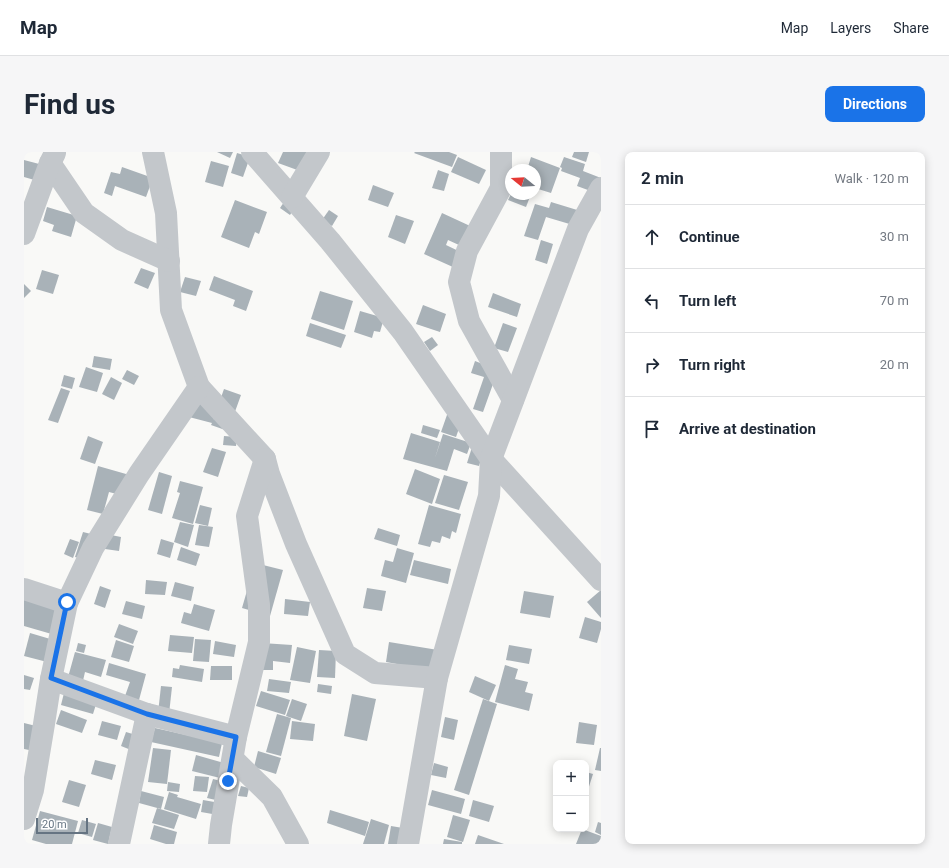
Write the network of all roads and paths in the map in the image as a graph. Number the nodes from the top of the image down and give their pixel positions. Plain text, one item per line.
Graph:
1 (153, 152) edge
2 (252, 152) edge
3 (319, 152) edge
4 (501, 152) edge
5 (53, 158) edge
6 (601, 188) edge
7 (292, 197) junction
8 (24, 234) edge
9 (169, 261) junction
10 (199, 388) junction
11 (513, 400) junction
12 (266, 459) junction
13 (491, 459) junction
14 (601, 580) edge
15 (24, 589) edge
16 (67, 602) junction
17 (51, 678) junction
18 (437, 678) junction
19 (147, 714) junction
20 (236, 737) junction
21 (233, 759) junction
22 (24, 819) edge
23 (118, 844) edge
24 (220, 844) edge
25 (298, 844) edge
26 (408, 844) edge

1 - 9 street
2 - 7 street
3 - 7 street
4 - 11 street
5 - 8 street
5 - 9 street
6 - 11 street
7 - 13 street
9 - 10 street
10 - 12 street
10 - 16 street
11 - 13 street
12 - 18 street
12 - 20 street
13 - 14 street
13 - 18 street
15 - 16 street
16 - 17 street
17 - 19 street
17 - 22 street
18 - 26 street
19 - 20 street
19 - 23 street
20 - 21 street
21 - 24 street
21 - 25 street

